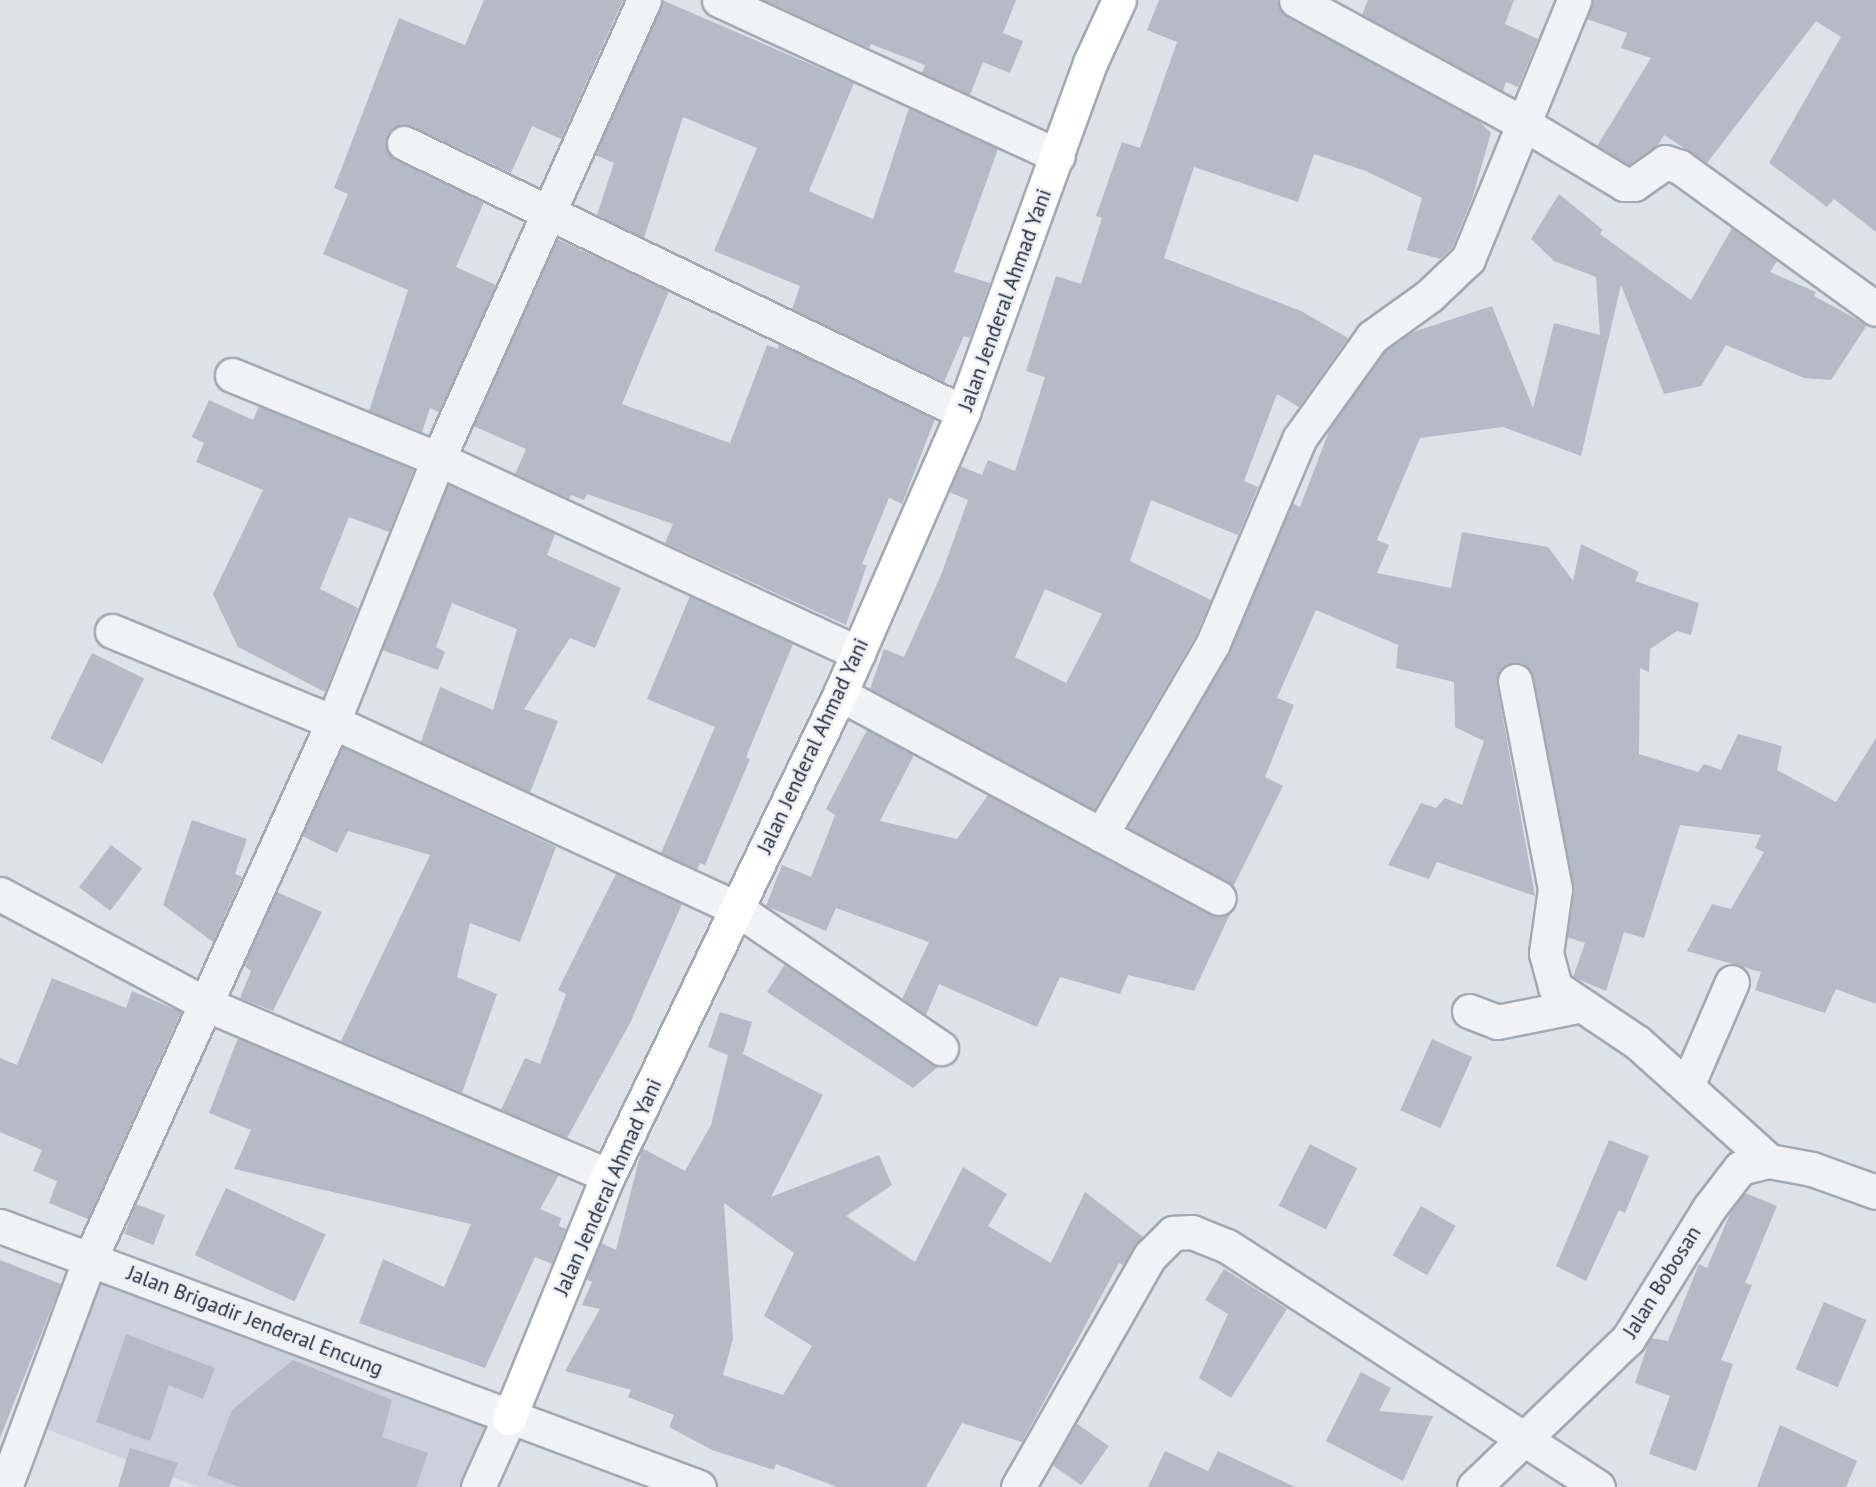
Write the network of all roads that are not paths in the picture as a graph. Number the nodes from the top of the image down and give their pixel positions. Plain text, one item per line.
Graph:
1 (644, 0) edge
2 (719, 0) edge
3 (1095, 0) edge
4 (1119, 0) edge
5 (1296, 0) edge
6 (1574, 0) edge
7 (1090, 63) junction
8 (1526, 125) junction
9 (404, 143) dead end
10 (1058, 156) junction
11 (548, 210) junction
12 (1876, 309) edge
13 (232, 375) dead end
14 (963, 412) junction
15 (438, 459) junction
16 (112, 631) dead end
17 (858, 653) junction
18 (1515, 681) dead end
19 (840, 694) junction
20 (333, 722) junction
21 (1101, 835) junction
22 (0, 894) edge
23 (1219, 898) dead end
24 (737, 909) junction
25 (1732, 982) dead end
26 (208, 1005) junction
27 (1578, 1006) junction
28 (1469, 1011) dead end
29 (941, 1047) dead end
30 (1687, 1086) junction
31 (1769, 1161) junction
32 (608, 1176) junction
33 (1876, 1192) edge
34 (0, 1226) edge
35 (90, 1259) junction
36 (508, 1418) junction
37 (1528, 1437) junction
38 (5, 1487) edge
39 (478, 1487) edge
40 (699, 1487) edge
41 (1018, 1487) edge
42 (1474, 1487) edge
43 (1598, 1487) edge

1 - 11 street
2 - 10 street
3 - 7 main road
4 - 7 main road
5 - 8 street
6 - 8 street
7 - 10 main road, Jalan Jenderal Ahmad Yani
8 - 12 street
8 - 21 street
9 - 11 street
10 - 14 main road, Jalan Jenderal Ahmad Yani
11 - 14 street
11 - 15 street
13 - 15 street
14 - 17 main road, Jalan Jenderal Ahmad Yani
15 - 17 street
15 - 20 street
16 - 20 street
17 - 19 main road, Jalan Jenderal Ahmad Yani
18 - 27 street
19 - 21 street
19 - 24 main road, Jalan Jenderal Ahmad Yani
20 - 24 street
20 - 26 street
21 - 23 street
22 - 26 street
24 - 29 street
24 - 32 main road, Jalan Jenderal Ahmad Yani
25 - 30 street
26 - 32 street
26 - 35 street
27 - 28 street
27 - 30 street
30 - 31 street
31 - 33 street, Jalan Bobosan
31 - 37 street, Jalan Bobosan
32 - 36 main road, Jalan Jenderal Ahmad Yani
34 - 35 street, Jalan Brigadir Jenderal Encung
35 - 36 street, Jalan Brigadir Jenderal Encung
35 - 38 street
36 - 39 street
36 - 40 street
37 - 41 street
37 - 42 street, Jalan Bobosan
37 - 43 street

